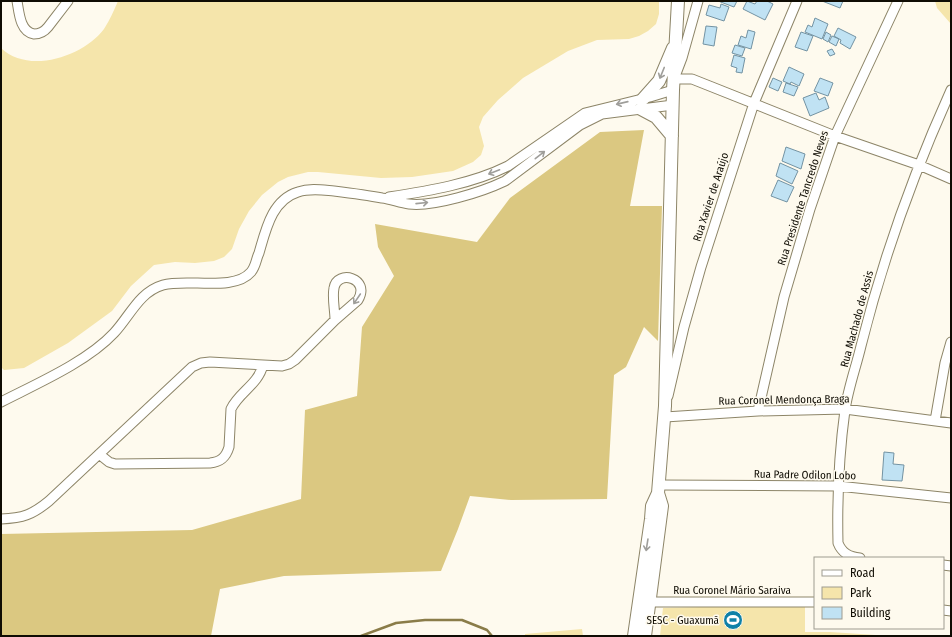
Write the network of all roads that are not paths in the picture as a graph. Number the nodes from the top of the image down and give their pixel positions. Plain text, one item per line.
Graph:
1 (17, 1) edge
2 (68, 1) edge
3 (678, 1) edge
4 (698, 1) edge
5 (797, 1) edge
6 (898, 1) edge
7 (676, 43) junction
8 (674, 84) junction
9 (951, 90) edge
10 (754, 103) junction
11 (642, 104) junction
12 (673, 105) junction
13 (672, 136) junction
14 (835, 136) junction
15 (919, 165) junction
16 (951, 179) edge
17 (384, 198) junction
18 (335, 320) dead end
19 (951, 342) edge
20 (263, 365) junction
21 (1, 402) edge
22 (845, 409) junction
23 (758, 411) junction
24 (665, 412) junction
25 (935, 421) junction
26 (951, 423) edge
27 (99, 454) junction
28 (838, 486) junction
29 (658, 489) junction
30 (951, 498) edge
31 (1, 519) edge
32 (852, 557) edge
33 (650, 602) junction
34 (814, 602) edge
35 (634, 636) edge
36 (645, 636) edge

1 - 2 street
3 - 7 main road
4 - 8 street
5 - 10 street, Rua Xavier de Araújo
6 - 14 street, Rua Presidente Tancredo Neves
7 - 8 main road
7 -> 11 main road
8 - 10 street
8 - 11 street
8 - 12 main road
9 - 15 street, Rua Machado de Assis
10 - 14 street
10 - 24 street, Rua Xavier de Araújo
11 - 12 street
11 - 13 main road
11 -> 17 street
17 -> 11 street
12 - 13 main road
13 - 24 main road
14 - 15 street
14 - 23 street, Rua Presidente Tancredo Neves
15 - 16 street
15 - 22 street, Rua Machado de Assis
17 - 21 street
18 - 20 street
19 - 25 street
20 - 27 street
20 - 27 street
22 - 23 street, Rua Coronel Mendonça Braga
22 - 25 street, Rua Coronel Mendonça Braga
22 - 28 street, Rua Machado de Assis
23 - 24 street, Rua Coronel Mendonça Braga
24 - 29 main road
25 - 26 street, Rua Coronel Mendonça Braga
27 - 31 street
28 - 29 street, Rua Padre Odilon Lobo
28 - 30 street, Rua Padre Odilon Lobo
28 - 32 street, Rua Machado de Assis
29 - 33 main road
29 -> 35 main road
33 - 34 street, Rua Coronel Mário Saraiva
33 - 36 main road

